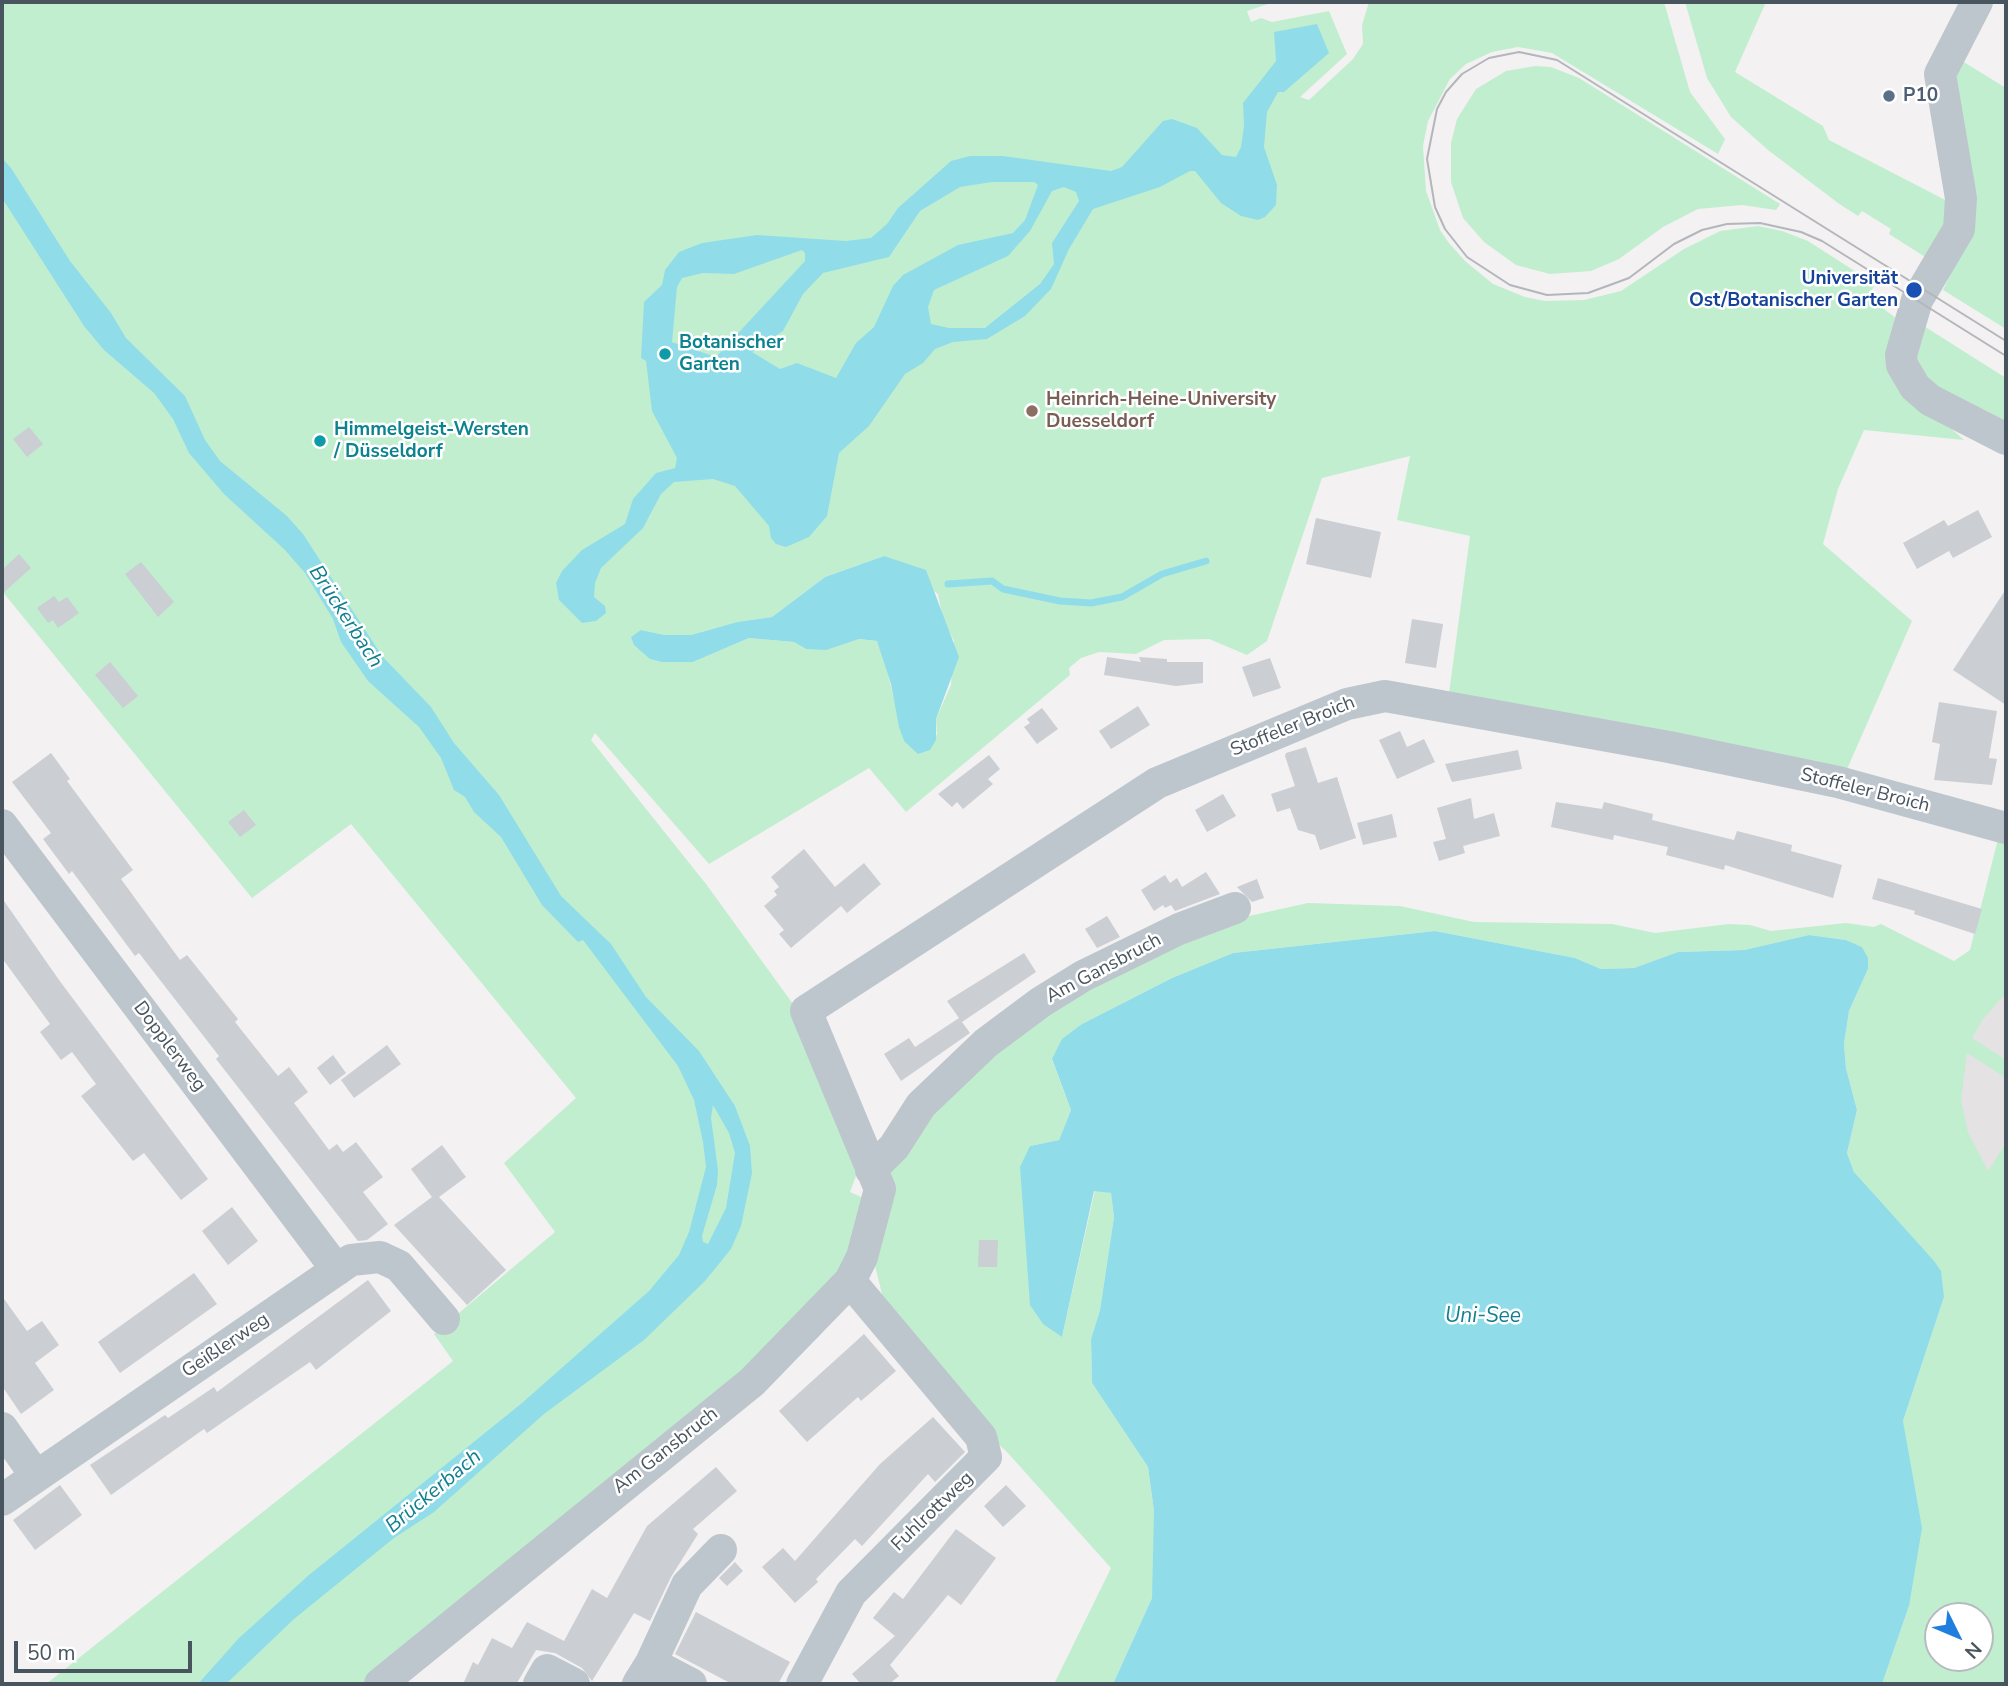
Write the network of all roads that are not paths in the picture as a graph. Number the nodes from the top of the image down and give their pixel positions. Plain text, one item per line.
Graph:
1 (1977, 2) edge
2 (2006, 439) edge
3 (2, 825) edge
4 (2006, 828) edge
5 (1235, 908) dead end
6 (806, 1011) joint
7 (871, 1170) junction
8 (337, 1270) junction
9 (850, 1281) junction
10 (444, 1319) dead end
11 (2, 1428) edge
12 (36, 1476) junction
13 (2, 1500) edge
14 (721, 1550) dead end
15 (645, 1674) edge
16 (380, 1684) edge
17 (691, 1684) edge
18 (802, 1684) edge

1 - 2 street
3 - 8 street, Dopplerweg
4 - 6 street, Stoffeler Broich
5 - 7 street, Am Gansbruch
6 - 7 street, Am Gansbruch
7 - 9 street, Am Gansbruch
8 - 10 street, Geißlerweg
8 - 12 street, Geißlerweg
9 - 16 street, Am Gansbruch
9 - 18 street, Fuhlrottweg
11 - 12 street
12 - 13 street, Geißlerweg
14 - 15 street
15 - 17 street

